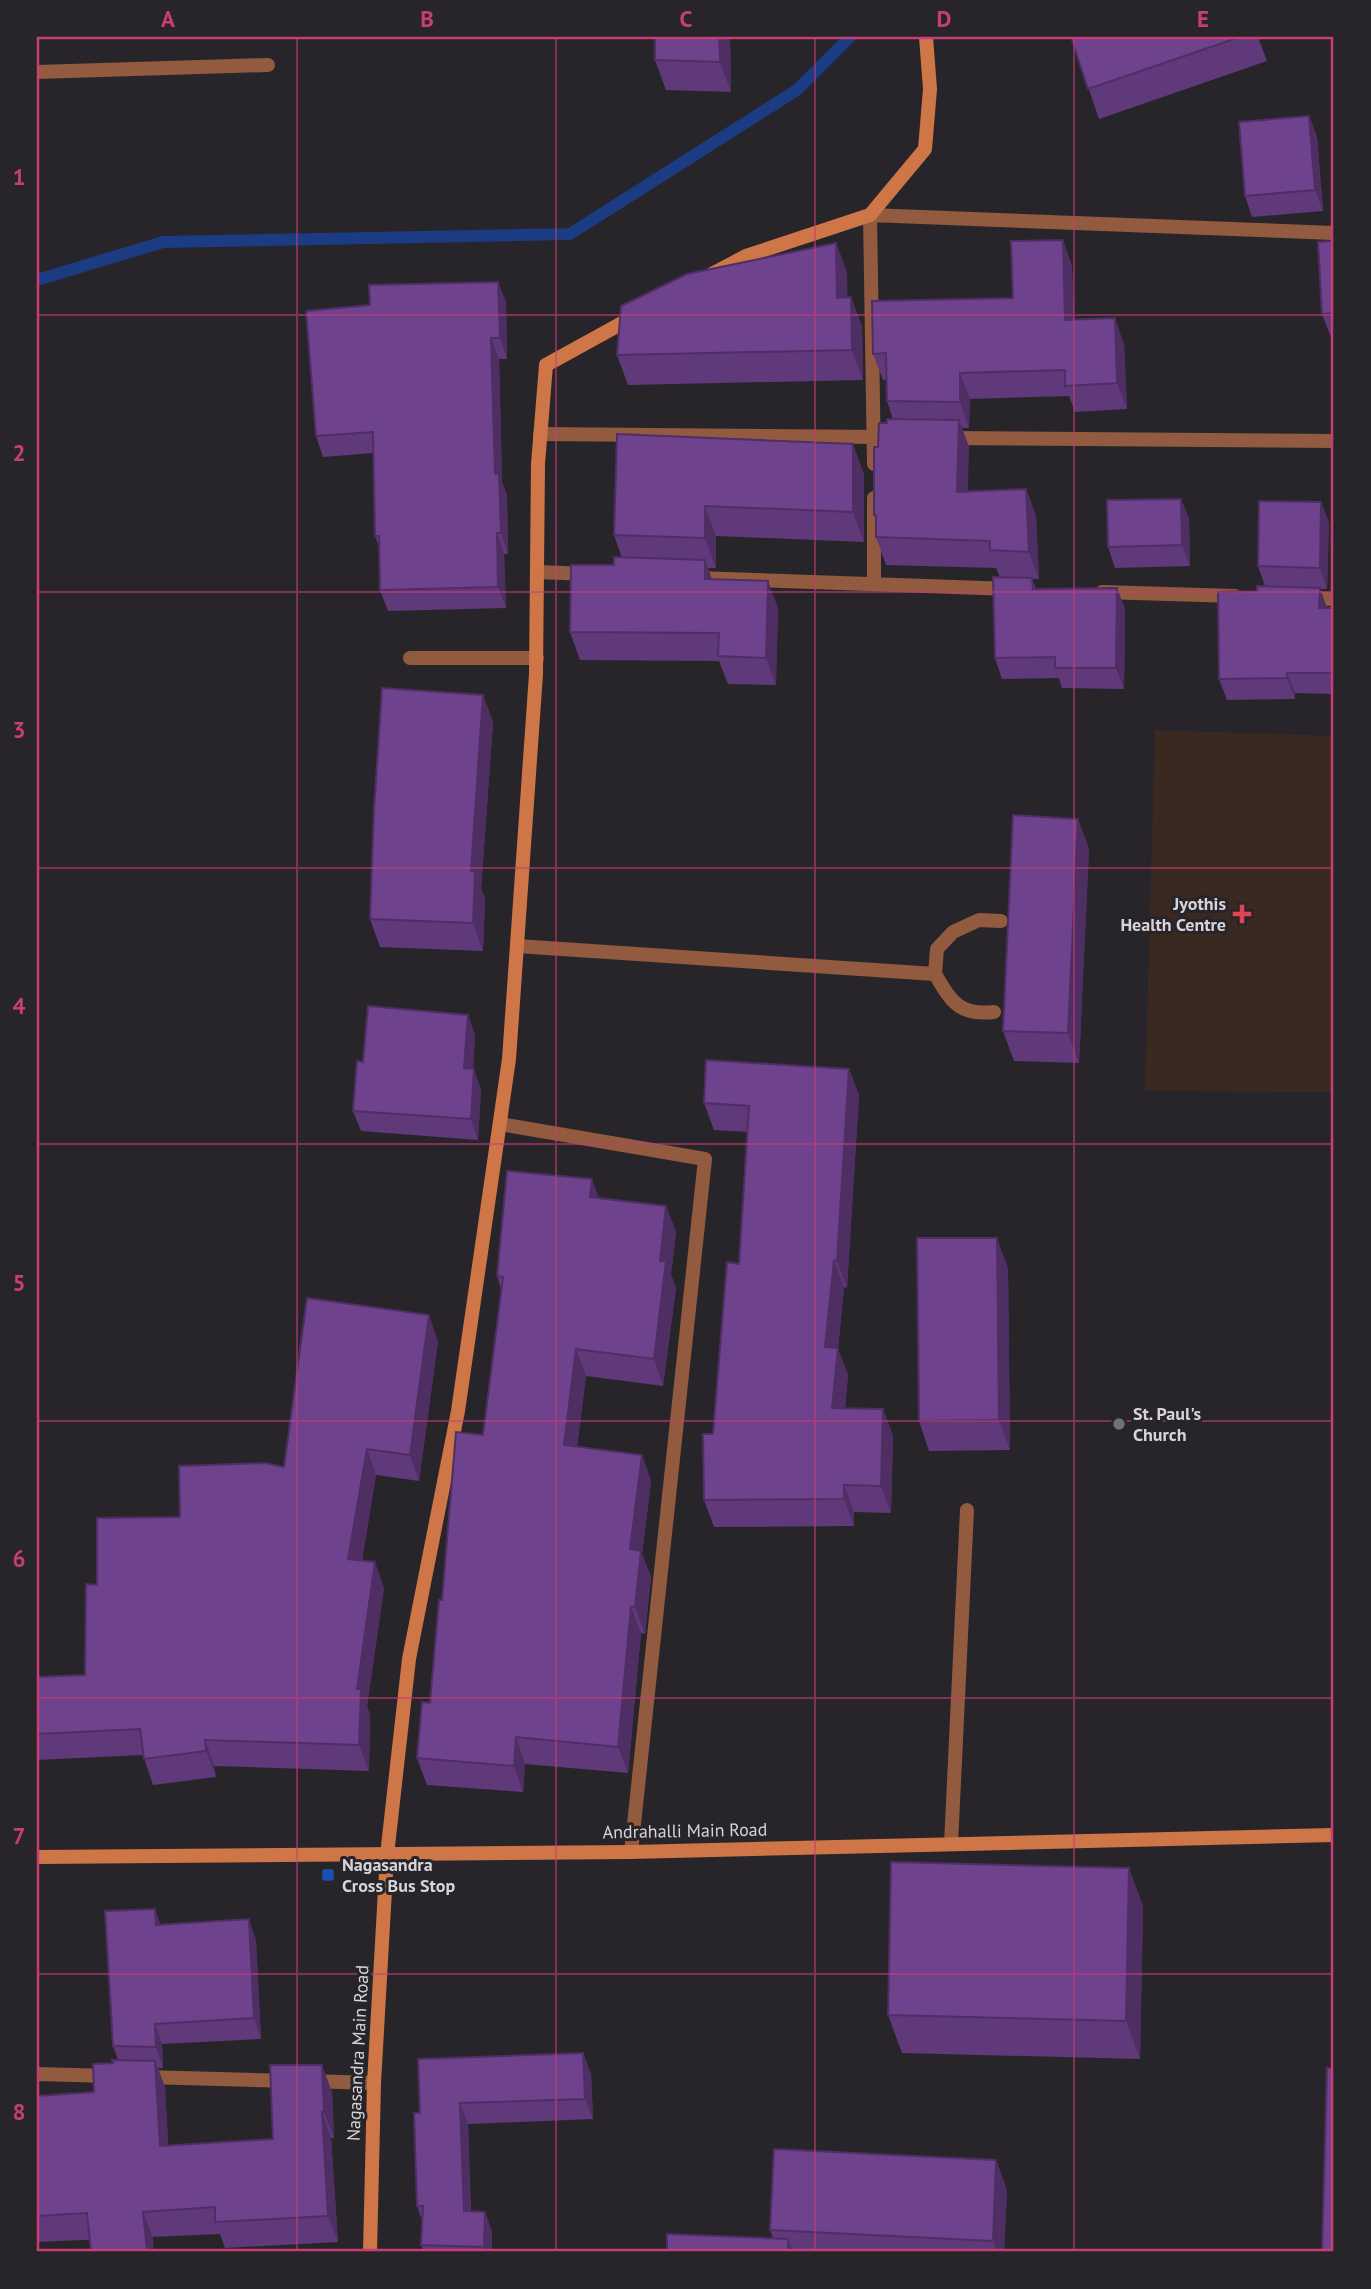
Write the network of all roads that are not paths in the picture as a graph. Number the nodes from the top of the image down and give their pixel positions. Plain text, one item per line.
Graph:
1 (926, 37) edge
2 (268, 65) dead end
3 (37, 72) edge
4 (870, 215) junction
5 (1334, 233) edge
6 (699, 281) edge
7 (652, 307) edge
8 (540, 434) junction
9 (874, 437) junction
10 (902, 437) edge
11 (930, 438) edge
12 (1334, 441) edge
13 (537, 572) junction
14 (604, 575) edge
15 (685, 578) edge
16 (874, 584) junction
17 (1027, 589) edge
18 (1083, 591) edge
19 (1251, 597) edge
20 (1292, 598) edge
21 (1334, 599) edge
22 (410, 658) dead end
23 (537, 658) junction
24 (1001, 921) dead end
25 (517, 946) junction
26 (934, 974) junction
27 (994, 1012) dead end
28 (500, 1124) junction
29 (967, 1510) dead end
30 (1334, 1835) edge
31 (951, 1844) junction
32 (631, 1852) junction
33 (387, 1855) junction
34 (37, 1857) edge
35 (37, 2074) edge
36 (374, 2083) junction
37 (370, 2252) edge

1 - 4 street
2 - 3 street
4 - 5 street
4 - 6 street
4 - 9 street
7 - 8 street, Nagasandra Main Road
8 - 9 street
8 - 13 street, Nagasandra Main Road
9 - 10 street
9 - 16 street
11 - 12 street
13 - 14 street
13 - 23 street, Nagasandra Main Road
15 - 16 street
16 - 17 street
18 - 19 street
20 - 21 street
22 - 23 street
23 - 25 street, Nagasandra Main Road
24 - 26 street
25 - 26 street
25 - 28 street, Nagasandra Main Road
26 - 27 street
28 - 32 street
28 - 33 street, Nagasandra Main Road
29 - 31 street
30 - 31 street, Andrahalli Main Road
31 - 32 street, Andrahalli Main Road
32 - 33 street, Andrahalli Main Road
33 - 34 street, Andrahalli Main Road
33 - 36 street, Nagasandra Main Road
35 - 36 street
36 - 37 street, Nagasandra Main Road

